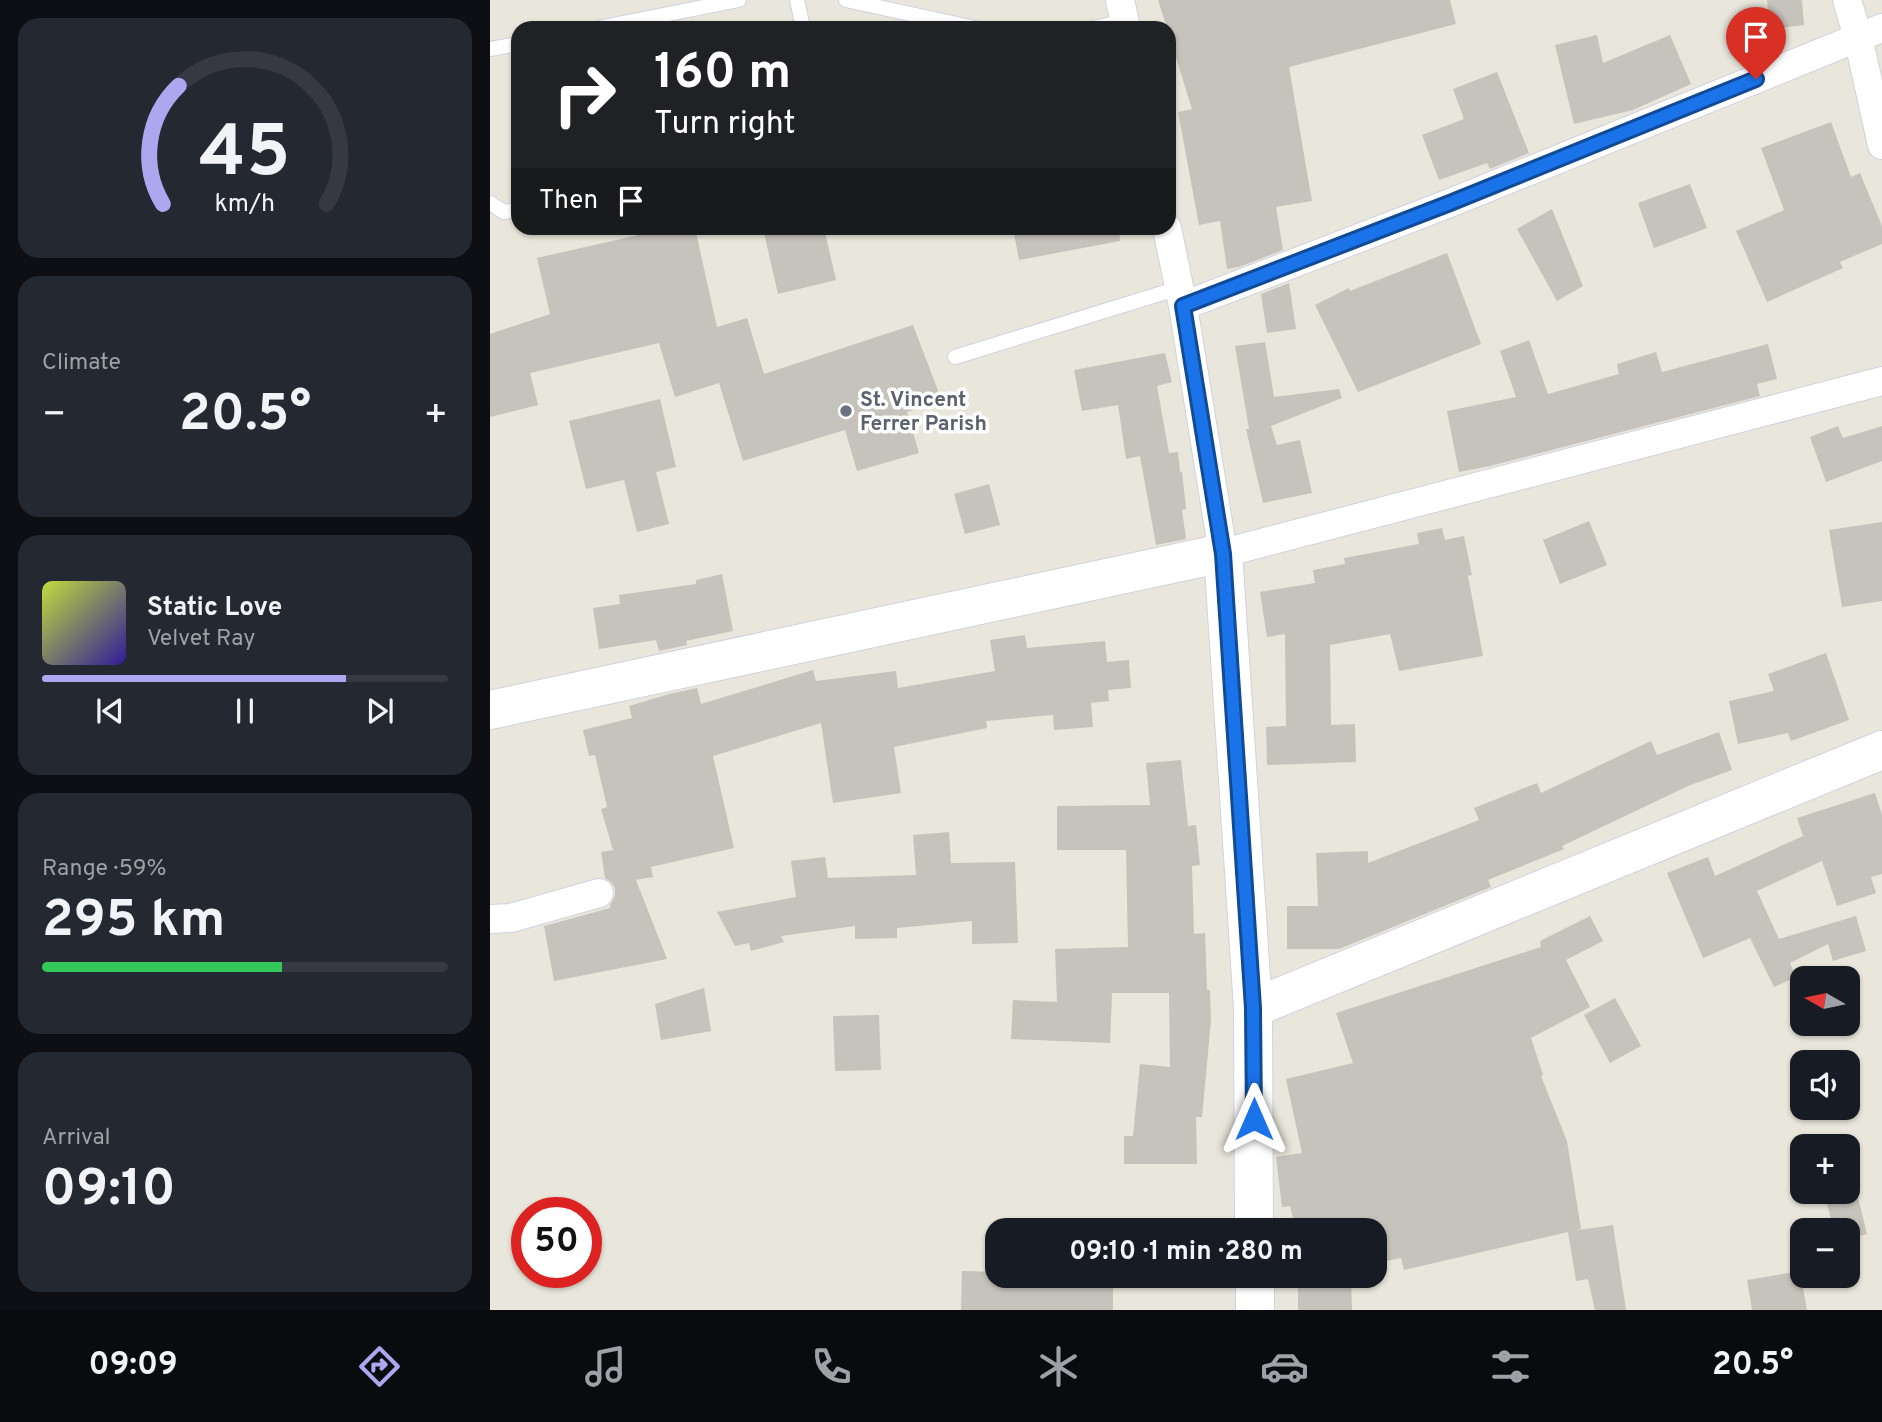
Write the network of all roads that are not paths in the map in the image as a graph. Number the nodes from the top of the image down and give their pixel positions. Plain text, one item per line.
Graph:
1 (739, 0) edge
2 (797, 0) edge
3 (846, 0) edge
4 (1847, 0) edge
5 (633, 21) edge
6 (802, 21) edge
7 (943, 21) edge
8 (1870, 33) edge
9 (511, 45) edge
10 (490, 49) edge
11 (1882, 145) edge
12 (490, 203) edge
13 (511, 211) edge
14 (1168, 235) edge
15 (1181, 297) junction
16 (955, 357) dead end
17 (1882, 381) edge
18 (1223, 554) junction
19 (490, 710) edge
20 (1882, 750) edge
21 (599, 893) dead end
22 (490, 919) edge
23 (1253, 1008) junction
24 (1254, 1218) edge
25 (1255, 1288) edge
26 (1255, 1310) edge

1 - 5 lane
2 - 6 lane
3 - 7 lane
4 - 8 street
8 - 11 street
8 - 15 street
9 - 10 lane
12 - 13 lane
14 - 15 street
15 - 16 lane
15 - 18 street
17 - 18 street
18 - 19 street
18 - 23 street
20 - 23 street
21 - 22 street
23 - 24 street
25 - 26 street

